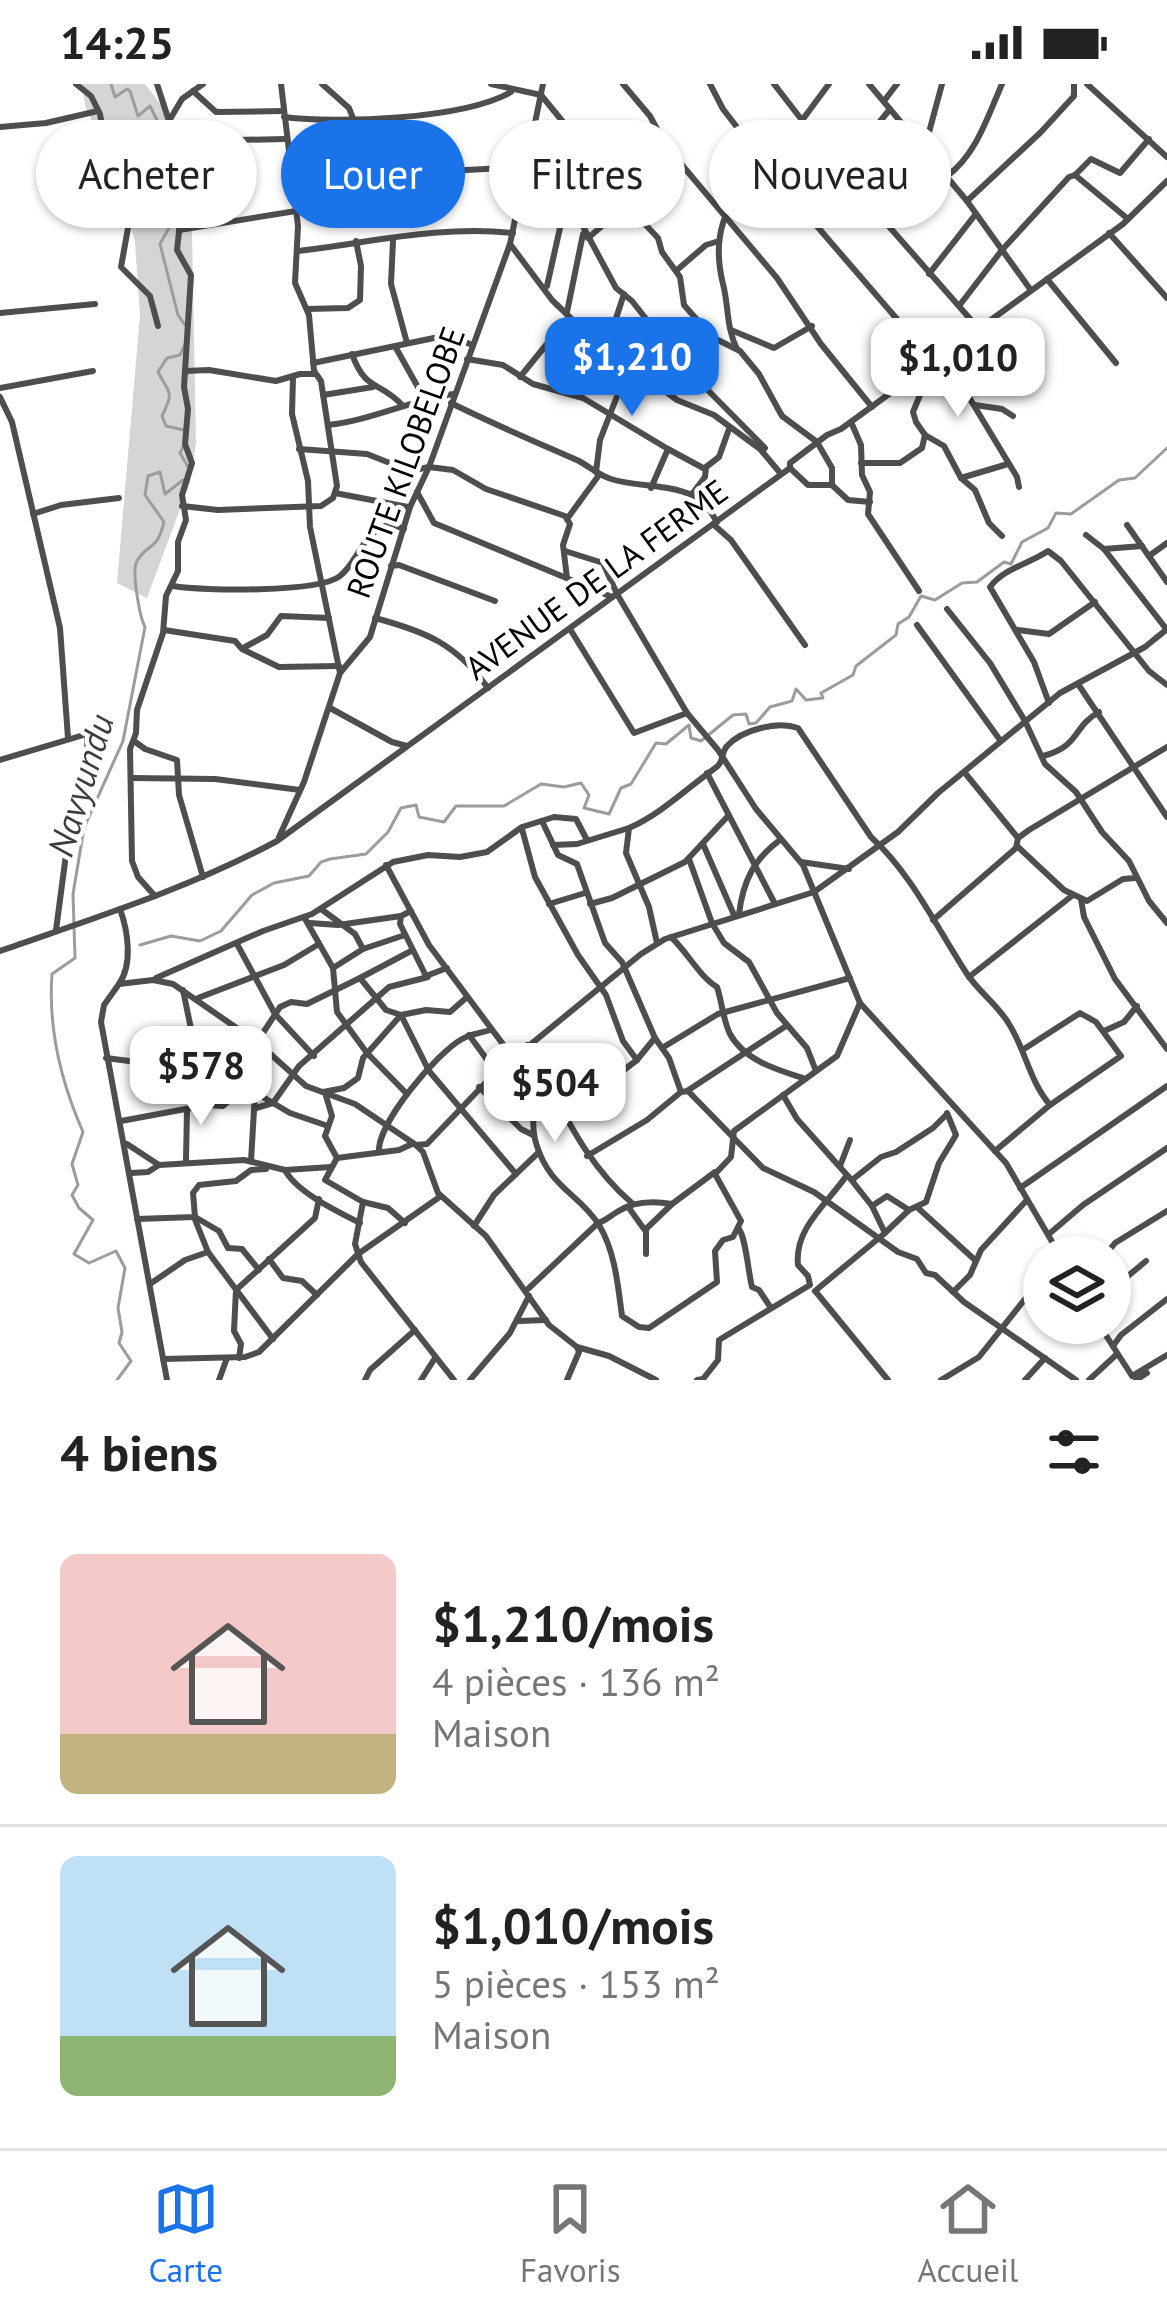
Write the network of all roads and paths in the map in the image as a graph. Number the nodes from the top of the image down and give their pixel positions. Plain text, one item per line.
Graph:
1 (76, 84) edge
2 (157, 84) edge
3 (203, 84) edge
4 (281, 84) edge
5 (322, 84) edge
6 (490, 84) edge
7 (543, 84) edge
8 (622, 84) edge
9 (710, 84) edge
10 (774, 84) edge
11 (829, 84) edge
12 (869, 84) edge
13 (897, 84) edge
14 (942, 84) edge
15 (988, 84) edge
16 (1074, 84) edge
17 (1088, 84) edge
18 (1001, 86) edge
19 (193, 91) junction
20 (514, 91) junction
21 (541, 95) junction
22 (887, 105) junction
23 (98, 111) junction
24 (284, 114) junction
25 (803, 119) joint
26 (169, 120) edge
27 (170, 120) edge
28 (284, 120) edge
29 (315, 120) edge
30 (354, 120) joint
31 (535, 120) edge
32 (561, 120) edge
33 (733, 120) edge
34 (876, 120) edge
35 (899, 120) edge
36 (932, 120) edge
37 (0, 127) edge
38 (1149, 139) junction
39 (1167, 157) edge
40 (951, 173) edge
41 (1075, 175) junction
42 (951, 181) edge
43 (1167, 181) edge
44 (709, 195) edge
45 (967, 201) junction
46 (281, 213) edge
47 (976, 214) junction
48 (1128, 219) junction
49 (296, 228) edge
50 (514, 228) edge
51 (560, 228) edge
52 (582, 228) edge
53 (594, 228) edge
54 (649, 228) edge
55 (723, 228) edge
56 (736, 228) edge
57 (818, 228) edge
58 (893, 228) edge
59 (178, 230) joint
60 (513, 232) junction
61 (1109, 233) junction
62 (586, 234) junction
63 (393, 241) junction
64 (719, 241) junction
65 (356, 242) junction
66 (510, 244) junction
67 (1002, 250) junction
68 (296, 251) junction
69 (677, 270) junction
70 (929, 274) junction
71 (1047, 279) junction
72 (547, 290) junction
73 (1030, 290) junction
74 (623, 294) junction
75 (1167, 298) edge
76 (95, 304) dead end
77 (959, 306) junction
78 (307, 309) junction
79 (0, 313) edge
80 (570, 316) junction
81 (158, 326) dead end
82 (812, 326) junction
83 (728, 328) junction
84 (979, 329) junction
85 (714, 338) junction
86 (406, 343) junction
87 (958, 344) junction
88 (472, 345) junction
89 (608, 346) junction
90 (396, 348) junction
91 (737, 350) junction
92 (352, 354) junction
93 (467, 359) junction
94 (627, 361) junction
95 (680, 362) junction
96 (934, 362) junction
97 (313, 363) junction
98 (1116, 363) dead end
99 (185, 370) junction
100 (93, 371) dead end
101 (315, 374) junction
102 (293, 376) junction
103 (520, 377) junction
104 (911, 379) junction
105 (651, 380) junction
106 (374, 387) junction
107 (0, 388) edge
108 (323, 394) junction
109 (0, 397) edge
110 (424, 398) junction
111 (453, 399) junction
112 (975, 405) junction
113 (403, 406) junction
114 (872, 407) junction
115 (612, 415) junction
116 (1013, 416) dead end
117 (851, 422) junction
118 (328, 425) junction
119 (730, 427) junction
120 (925, 435) junction
121 (817, 442) junction
122 (436, 446) junction
123 (765, 448) dead end
124 (299, 449) junction
125 (332, 449) junction
126 (668, 449) junction
127 (861, 464) junction
128 (1008, 464) junction
129 (429, 467) junction
130 (790, 468) junction
131 (705, 469) junction
132 (453, 470) junction
133 (597, 474) junction
134 (781, 474) junction
135 (961, 478) junction
136 (832, 485) junction
137 (1018, 487) dead end
138 (651, 488) junction
139 (417, 492) junction
140 (335, 493) junction
141 (692, 494) junction
142 (118, 498) dead end
143 (870, 502) junction
144 (182, 506) junction
145 (309, 507) junction
146 (410, 507) junction
147 (33, 514) junction
148 (567, 519) junction
149 (715, 523) junction
150 (1127, 524) dead end
151 (404, 530) junction
152 (1087, 535) dead end
153 (1002, 536) dead end
154 (1167, 543) edge
155 (1142, 546) junction
156 (1104, 549) junction
157 (566, 551) junction
158 (1149, 556) junction
159 (391, 566) junction
160 (567, 578) junction
161 (1167, 582) edge
162 (324, 585) junction
163 (173, 586) junction
164 (919, 592) dead end
165 (614, 596) junction
166 (495, 601) dead end
167 (1095, 602) junction
168 (947, 609) dead end
169 (329, 618) junction
170 (375, 618) junction
171 (917, 625) dead end
172 (1015, 628) junction
173 (1167, 629) edge
174 (164, 630) junction
175 (568, 631) junction
176 (806, 645) dead end
177 (242, 649) junction
178 (1133, 652) junction
179 (339, 670) junction
180 (1078, 684) junction
181 (1167, 685) edge
182 (488, 688) junction
183 (1049, 703) junction
184 (330, 708) junction
185 (687, 712) junction
186 (1099, 712) junction
187 (1025, 721) junction
188 (68, 738) junction
189 (1000, 740) junction
190 (134, 741) junction
191 (407, 746) junction
192 (1167, 747) edge
193 (1043, 756) junction
194 (0, 760) edge
195 (723, 760) junction
196 (1133, 768) junction
197 (707, 773) junction
198 (965, 773) junction
199 (178, 777) junction
200 (131, 778) junction
201 (300, 790) junction
202 (1080, 797) junction
203 (728, 816) junction
204 (1167, 817) edge
205 (542, 821) junction
206 (522, 827) junction
207 (629, 828) junction
208 (586, 840) junction
209 (780, 840) junction
210 (277, 841) junction
211 (1018, 842) junction
212 (703, 844) junction
213 (882, 844) junction
214 (554, 845) junction
215 (688, 859) junction
216 (802, 862) junction
217 (755, 864) junction
218 (386, 865) junction
219 (849, 869) junction
220 (203, 877) junction
221 (1136, 878) junction
222 (637, 884) junction
223 (814, 892) junction
224 (585, 893) junction
225 (155, 896) junction
226 (1077, 897) junction
227 (774, 902) junction
228 (549, 904) junction
229 (590, 904) junction
230 (321, 908) junction
231 (120, 909) junction
232 (411, 911) junction
233 (736, 914) junction
234 (401, 916) junction
235 (306, 920) junction
236 (933, 920) junction
237 (712, 923) junction
238 (1167, 923) edge
239 (343, 925) junction
240 (56, 930) junction
241 (405, 935) junction
242 (671, 937) junction
243 (657, 943) junction
244 (237, 944) junction
245 (320, 944) junction
246 (363, 949) junction
247 (411, 950) junction
248 (0, 951) edge
249 (333, 968) junction
250 (446, 968) junction
251 (624, 968) junction
252 (127, 973) junction
253 (254, 976) junction
254 (428, 977) junction
255 (969, 977) junction
256 (360, 978) junction
257 (850, 978) junction
258 (153, 980) junction
259 (138, 981) junction
260 (119, 984) junction
261 (335, 989) junction
262 (602, 989) junction
263 (183, 990) junction
264 (198, 998) junction
265 (379, 998) junction
266 (466, 998) junction
267 (772, 1000) junction
268 (860, 1003) junction
269 (1137, 1006) junction
270 (724, 1012) junction
271 (275, 1014) junction
272 (401, 1015) junction
273 (348, 1026) junction
274 (782, 1027) junction
275 (490, 1030) junction
276 (1104, 1031) junction
277 (469, 1035) junction
278 (655, 1038) junction
279 (257, 1042) junction
280 (527, 1045) junction
281 (662, 1048) junction
282 (1024, 1049) junction
283 (1167, 1049) edge
284 (745, 1052) junction
285 (196, 1053) junction
286 (367, 1053) junction
287 (270, 1055) junction
288 (314, 1056) junction
289 (106, 1058) junction
290 (514, 1059) junction
291 (637, 1060) junction
292 (537, 1068) junction
293 (429, 1071) junction
294 (816, 1071) junction
295 (496, 1072) junction
296 (291, 1075) junction
297 (256, 1076) junction
298 (804, 1078) junction
299 (1167, 1086) edge
300 (479, 1087) junction
301 (684, 1091) junction
302 (204, 1092) junction
303 (256, 1094) junction
304 (407, 1094) junction
305 (782, 1094) junction
306 (323, 1095) junction
307 (557, 1096) junction
308 (583, 1101) junction
309 (272, 1103) junction
310 (207, 1105) junction
311 (953, 1105) junction
312 (1050, 1105) junction
313 (256, 1108) junction
314 (187, 1110) junction
315 (458, 1110) junction
316 (947, 1113) junction
317 (566, 1114) junction
318 (121, 1121) junction
319 (328, 1126) junction
320 (385, 1126) junction
321 (733, 1135) junction
322 (533, 1136) junction
323 (431, 1140) junction
324 (850, 1140) dead end
325 (127, 1144) junction
326 (414, 1144) junction
327 (1167, 1148) edge
328 (995, 1151) junction
329 (538, 1152) junction
330 (379, 1153) junction
331 (587, 1156) junction
332 (337, 1158) junction
333 (427, 1160) junction
334 (186, 1162) junction
335 (159, 1165) junction
336 (251, 1165) junction
337 (840, 1166) junction
338 (332, 1167) junction
339 (280, 1169) junction
340 (716, 1172) junction
341 (130, 1173) junction
342 (516, 1174) junction
343 (849, 1178) junction
344 (325, 1180) junction
345 (1020, 1188) junction
346 (441, 1196) junction
347 (317, 1197) junction
348 (1026, 1201) junction
349 (363, 1202) junction
350 (826, 1202) junction
351 (672, 1204) junction
352 (872, 1206) junction
353 (632, 1207) junction
354 (914, 1209) junction
355 (1167, 1211) edge
356 (194, 1217) junction
357 (137, 1219) junction
358 (360, 1223) junction
359 (405, 1223) junction
360 (598, 1223) junction
361 (474, 1226) junction
362 (739, 1229) junction
363 (887, 1231) junction
364 (645, 1232) junction
365 (1048, 1234) joint
366 (1128, 1236) edge
367 (880, 1239) junction
368 (208, 1252) junction
369 (358, 1254) junction
370 (646, 1254) dead end
371 (269, 1259) junction
372 (975, 1260) junction
373 (1146, 1262) dead end
374 (259, 1270) junction
375 (1131, 1274) edge
376 (150, 1284) junction
377 (812, 1288) junction
378 (236, 1290) junction
379 (528, 1292) junction
380 (953, 1292) junction
381 (317, 1295) junction
382 (1167, 1299) edge
383 (1023, 1300) edge
384 (770, 1308) junction
385 (546, 1320) junction
386 (519, 1321) junction
387 (1002, 1326) junction
388 (415, 1330) junction
389 (273, 1339) junction
390 (1112, 1344) edge
391 (577, 1346) junction
392 (1115, 1349) junction
393 (1167, 1355) edge
394 (436, 1357) junction
395 (227, 1358) junction
396 (238, 1358) junction
397 (1045, 1358) junction
398 (164, 1359) junction
399 (1147, 1372) dead end
400 (885, 1379) edge
401 (166, 1380) edge
402 (219, 1380) edge
403 (365, 1380) edge
404 (421, 1380) edge
405 (454, 1380) edge
406 (470, 1380) edge
407 (567, 1380) edge
408 (656, 1380) edge
409 (698, 1380) edge
410 (941, 1380) edge
411 (1025, 1380) edge
412 (1076, 1380) edge
413 (1089, 1380) edge
414 (1136, 1380) edge

1 - 23 street
2 - 26 street
3 - 19 street
4 - 24 street
5 - 30 street
6 - 20 street
7 - 21 street, ROUTE KILOBELOBE
8 - 44 street
9 - 33 street
10 - 25 street
11 - 25 street
12 - 22 street
13 - 22 street
14 - 36 street
15 - 18 street
16 - 45 street
17 - 38 street
18 - 40 street
19 - 24 street
19 - 27 street
20 - 21 street
20 - 30 street
21 - 31 street, ROUTE KILOBELOBE
21 - 32 street
22 - 34 street
22 - 35 street
23 - 37 street
23 - 81 street
24 - 28 street
24 - 29 street
38 - 39 street
38 - 41 street
41 - 48 street
41 - 67 street
42 - 45 street
43 - 48 street, AVENUE DE LA FERME
45 - 47 street
46 - 59 street
47 - 67 street
47 - 70 street
48 - 61 street, AVENUE DE LA FERME
49 - 68 street
50 - 60 street, ROUTE KILOBELOBE
51 - 72 street
52 - 62 street
53 - 62 street
54 - 69 street
55 - 64 street
56 - 82 street
57 - 96 street
58 - 70 street
59 - 99 street
60 - 63 street
60 - 66 street, ROUTE KILOBELOBE
61 - 71 street, AVENUE DE LA FERME
61 - 75 street
62 - 74 street
62 - 80 street
63 - 65 street
63 - 86 street
64 - 69 street
64 - 83 street
65 - 68 street
65 - 78 street
66 - 72 street
66 - 88 street, ROUTE KILOBELOBE
67 - 73 street
67 - 77 street
68 - 78 street
69 - 85 street
70 - 77 street
71 - 73 street, AVENUE DE LA FERME
71 - 98 street
72 - 80 street
73 - 84 street, AVENUE DE LA FERME
74 - 89 street
74 - 95 street
76 - 79 street
77 - 84 street
78 - 97 street
80 - 89 street
80 - 103 street
82 - 83 street
82 - 114 street
83 - 91 street
84 - 87 street, AVENUE DE LA FERME
85 - 91 street
85 - 95 street
86 - 88 street
86 - 90 street
87 - 96 street, AVENUE DE LA FERME
87 - 112 street
88 - 93 street, ROUTE KILOBELOBE
89 - 94 street
90 - 92 street
90 - 110 street
91 - 121 street
92 - 97 street
92 - 106 street
93 - 103 street
93 - 111 street, ROUTE KILOBELOBE
94 - 105 street
94 - 115 street
95 - 105 street
95 - 123 street
96 - 104 street, AVENUE DE LA FERME
97 - 101 street
99 - 102 street
99 - 144 street
100 - 107 street
101 - 102 street
101 - 108 street
102 - 124 street
103 - 115 street
104 - 114 street, AVENUE DE LA FERME
104 - 120 street
105 - 119 street
106 - 108 street
106 - 113 street
108 - 118 street
109 - 147 street
110 - 111 street
110 - 113 street
111 - 122 street, ROUTE KILOBELOBE
111 - 133 street
112 - 116 street
112 - 128 street
113 - 118 street
114 - 117 street, AVENUE DE LA FERME
115 - 126 street
115 - 133 street
117 - 121 street, AVENUE DE LA FERME
117 - 127 street
118 - 125 street
119 - 131 street
119 - 134 street
120 - 127 street
120 - 135 street
121 - 130 street, AVENUE DE LA FERME
121 - 136 street
122 - 129 street, ROUTE KILOBELOBE
122 - 132 street
124 - 125 street
124 - 145 street
125 - 129 street
125 - 140 street
126 - 131 street
126 - 138 street
127 - 143 street
128 - 135 street
128 - 137 street
129 - 132 street
129 - 139 street, ROUTE KILOBELOBE
130 - 134 street, AVENUE DE LA FERME
130 - 136 street
131 - 141 street
132 - 148 street
133 - 138 street
133 - 148 street
134 - 149 street, AVENUE DE LA FERME
135 - 153 street
136 - 143 street
138 - 141 street
139 - 146 street, ROUTE KILOBELOBE
139 - 160 street
140 - 145 street
140 - 146 street
141 - 149 street
142 - 147 street
143 - 164 street
144 - 145 street
144 - 163 street
145 - 162 street
146 - 151 street, ROUTE KILOBELOBE
147 - 188 street
148 - 157 street
149 - 165 street, AVENUE DE LA FERME
149 - 176 street
150 - 155 street
151 - 159 street, ROUTE KILOBELOBE
151 - 162 street
152 - 156 street
154 - 158 street
155 - 156 street
155 - 158 street
156 - 173 street
157 - 160 street
157 - 165 street
158 - 161 street
159 - 166 street
159 - 170 street, ROUTE KILOBELOBE
160 - 165 street
162 - 163 street
162 - 169 street
163 - 174 street
165 - 175 street, AVENUE DE LA FERME
165 - 185 street
167 - 172 street
167 - 172 street
167 - 178 street
168 - 187 street
169 - 177 street
169 - 179 street
170 - 179 street, ROUTE KILOBELOBE
170 - 182 street
171 - 189 street
172 - 183 street
173 - 178 street
174 - 177 street
174 - 190 street
175 - 182 street, AVENUE DE LA FERME
175 - 185 street
177 - 179 street
178 - 180 street
178 - 181 street
179 - 184 street, ROUTE KILOBELOBE
180 - 183 street
180 - 186 street
182 - 191 street, AVENUE DE LA FERME
183 - 187 street
184 - 191 street
184 - 201 street, ROUTE KILOBELOBE
185 - 195 street
186 - 193 street
186 - 196 street
187 - 189 street
187 - 193 street
188 - 194 street
188 - 240 street
189 - 198 street
190 - 199 street
190 - 200 street
191 - 210 street, AVENUE DE LA FERME
192 - 196 street
193 - 202 street
195 - 197 street
195 - 209 street
195 - 213 street
196 - 202 street
196 - 204 street
197 - 203 street
197 - 207 street
198 - 211 street
198 - 213 street
199 - 200 street
199 - 201 street
199 - 220 street
200 - 225 street
201 - 210 street, ROUTE KILOBELOBE
202 - 211 street
202 - 221 street
203 - 212 street
203 - 217 street
205 - 206 street
205 - 208 street
205 - 214 street
206 - 218 street
206 - 228 street
207 - 208 street
207 - 222 street
208 - 214 street
209 - 216 street
209 - 217 street
210 - 220 street, AVENUE DE LA FERME
211 - 226 street
211 - 236 street
212 - 215 street
212 - 233 street
213 - 219 street
213 - 236 street
214 - 224 street
215 - 222 street
215 - 237 street
216 - 219 street
216 - 223 street
217 - 227 street
217 - 233 street
218 - 230 street
218 - 232 street
219 - 223 street
220 - 225 street, AVENUE DE LA FERME
221 - 226 street
221 - 238 street
222 - 229 street
222 - 243 street
223 - 227 street
223 - 257 street
224 - 228 street
224 - 229 street
225 - 231 street, AVENUE DE LA FERME
226 - 255 street
226 - 269 street
227 - 233 street
228 - 262 street
229 - 251 street
230 - 235 street
230 - 239 street
231 - 240 street, AVENUE DE LA FERME
231 - 252 street
232 - 234 street
232 - 250 street
233 - 237 street
234 - 239 street
234 - 241 street
235 - 239 street
235 - 244 street
235 - 245 street
236 - 255 street
237 - 242 street
237 - 267 street
239 - 246 street
240 - 248 street, AVENUE DE LA FERME
241 - 246 street
241 - 247 street
242 - 243 street
242 - 270 street
243 - 251 street
244 - 253 street
244 - 258 street
245 - 249 street
245 - 253 street
246 - 249 street
247 - 254 street
247 - 256 street
249 - 261 street
250 - 254 street
250 - 266 street
251 - 262 street
251 - 278 street
252 - 259 street
252 - 260 street
253 - 264 street
253 - 271 street
254 - 265 street
255 - 282 street
256 - 261 street
256 - 265 street
257 - 267 street
257 - 268 street
258 - 259 street
258 - 263 street
259 - 260 street
260 - 289 street
261 - 271 street
261 - 273 street
262 - 280 street
262 - 291 street
263 - 264 street
263 - 285 street
264 - 279 street
265 - 272 street
265 - 273 street
266 - 272 street
266 - 275 street
267 - 270 street
267 - 274 street
268 - 294 street
268 - 311 street
269 - 276 street
269 - 283 street
270 - 281 street
270 - 284 street
271 - 279 street
271 - 288 street
272 - 286 street
272 - 293 street
273 - 286 street
273 - 288 street
274 - 284 street
274 - 294 street
275 - 277 street
275 - 290 street
276 - 282 street
276 - 312 street
277 - 293 street
277 - 295 street
278 - 281 street
278 - 291 street
279 - 287 street
279 - 302 street
280 - 290 street
280 - 292 street
281 - 301 street
282 - 312 street
284 - 298 street
284 - 301 street
285 - 289 street
285 - 302 street
286 - 304 street
286 - 306 street
287 - 296 street
287 - 297 street
288 - 296 street
289 - 318 street
290 - 295 street
291 - 308 street
292 - 307 street
292 - 322 street
293 - 304 street
293 - 315 street
294 - 298 street
295 - 300 street
296 - 306 street
296 - 309 street
297 - 303 street
297 - 310 street
298 - 305 street
299 - 345 street
300 - 315 street
300 - 322 street
301 - 321 street
301 - 331 street
302 - 310 street
303 - 309 street
303 - 313 street
304 - 320 street
305 - 321 street
305 - 337 street
306 - 319 street
306 - 320 street
307 - 308 street
307 - 317 street
308 - 317 street
309 - 313 street
309 - 319 street
310 - 314 street
311 - 316 street
311 - 328 street
312 - 328 street
313 - 336 street
314 - 318 street
314 - 334 street
315 - 323 street
315 - 342 street
316 - 343 street
316 - 354 street
317 - 331 street
318 - 325 street
319 - 332 street
320 - 326 street
320 - 330 street
321 - 340 street
321 - 350 street
322 - 329 street
323 - 326 street
323 - 333 street
324 - 337 street
325 - 335 street
325 - 341 street
326 - 330 street
326 - 333 street
327 - 365 street
328 - 345 street
329 - 342 street
329 - 360 street
330 - 332 street
331 - 353 street
332 - 338 street
333 - 346 street
334 - 335 street
334 - 336 street
335 - 341 street
336 - 339 street
336 - 356 street
337 - 343 street
338 - 339 street
338 - 344 street
339 - 347 street
340 - 351 street
340 - 362 street
341 - 357 street
342 - 361 street
343 - 350 street
343 - 352 street
344 - 347 street
344 - 349 street
345 - 348 street
346 - 359 street
346 - 361 street
347 - 358 street
347 - 371 street
348 - 365 street
348 - 372 street
349 - 358 street
349 - 359 street
350 - 367 street
350 - 377 street
351 - 353 street
351 - 364 street
352 - 354 street
352 - 363 street
353 - 360 street
353 - 364 street
354 - 363 street
354 - 372 street
355 - 366 street
356 - 357 street
356 - 368 street
356 - 374 street
357 - 376 street
358 - 369 street
359 - 369 street
360 - 362 street
360 - 379 street
361 - 379 street
362 - 384 street
363 - 367 street
364 - 370 street
367 - 377 street
367 - 380 street
368 - 376 street
368 - 378 street
369 - 381 street
369 - 388 street
371 - 374 street
371 - 381 street
372 - 380 street
373 - 375 street
374 - 378 street
376 - 398 street
377 - 384 street
377 - 400 street
378 - 389 street
378 - 396 street
379 - 385 street
379 - 386 street
380 - 387 street
381 - 389 street
382 - 392 street
383 - 387 street
384 - 409 street
385 - 386 street
385 - 391 street
386 - 406 street
387 - 397 street
387 - 410 street
388 - 394 street
388 - 403 street
389 - 396 street
390 - 392 street
391 - 407 street
391 - 408 street
392 - 393 street
392 - 413 street
394 - 404 street
394 - 405 street
395 - 396 street
395 - 398 street
395 - 402 street
397 - 411 street
397 - 412 street
398 - 401 street
399 - 414 street

